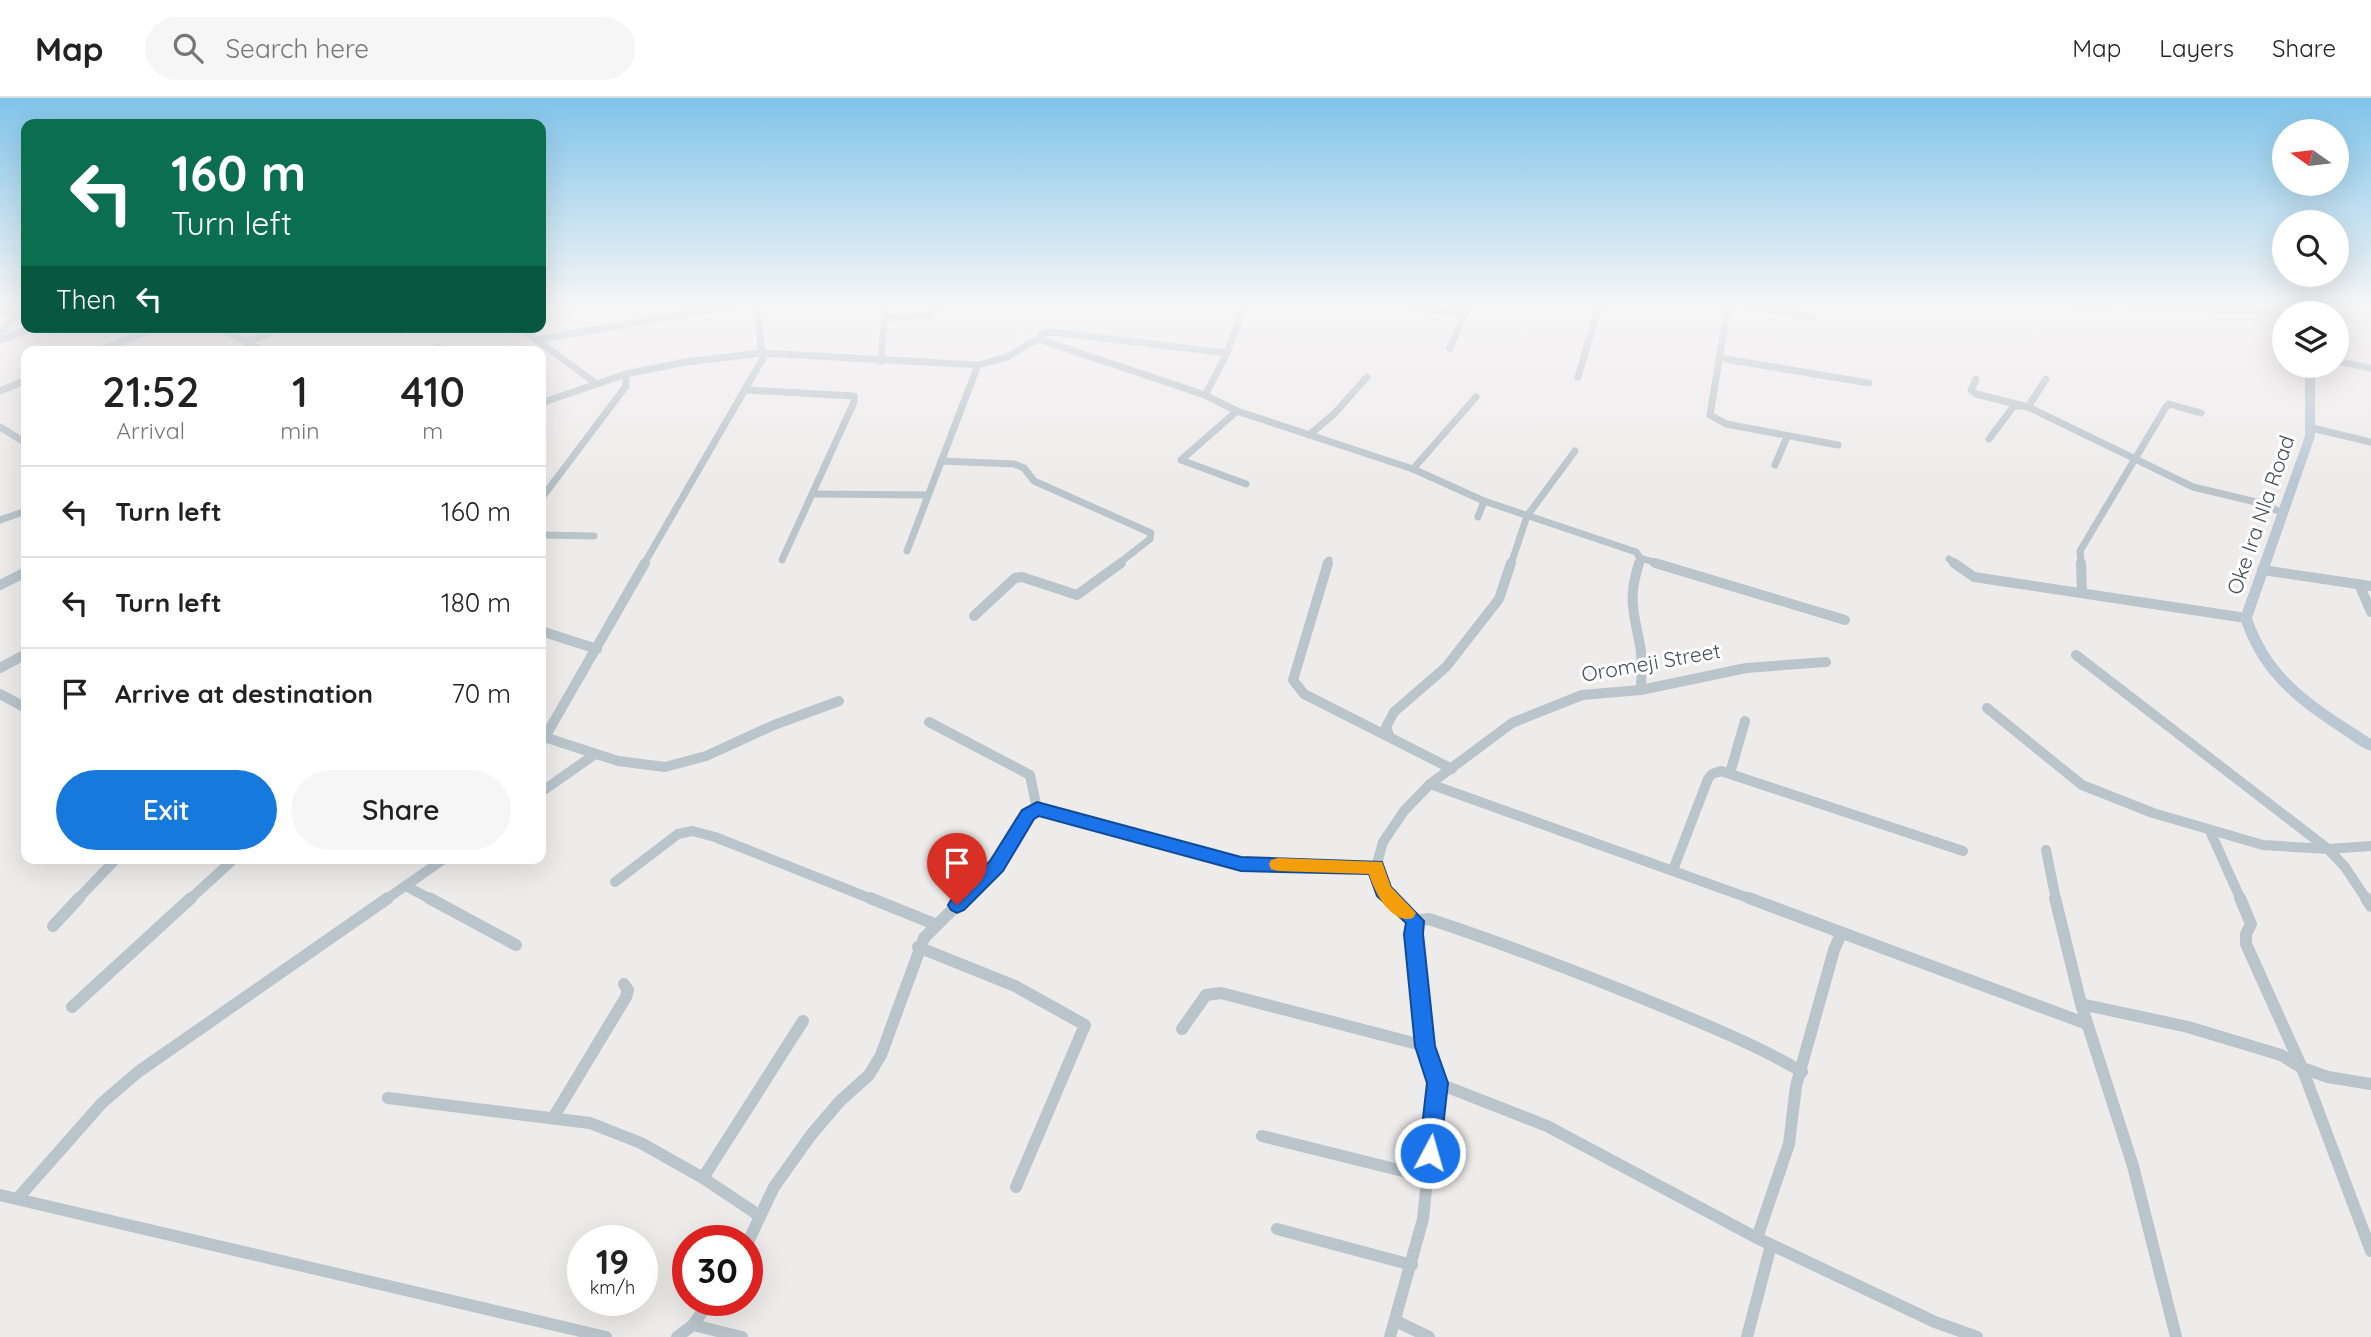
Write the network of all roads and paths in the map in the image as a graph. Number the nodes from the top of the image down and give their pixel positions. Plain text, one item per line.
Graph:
1 (569, 364) edge
2 (678, 364) edge
3 (759, 364) edge
4 (949, 364) edge
5 (982, 364) edge
6 (1112, 364) edge
7 (1222, 364) edge
8 (1582, 364) edge
9 (1718, 364) edge
10 (1754, 364) edge
11 (2350, 364) edge
12 (978, 365) junction
13 (2371, 368) edge
14 (626, 374) junction
15 (1367, 377) dead end
16 (1578, 377) dead end
17 (2310, 378) edge
18 (1976, 379) dead end
19 (2046, 379) dead end
20 (21, 382) edge
21 (1869, 383) dead end
22 (597, 384) junction
23 (747, 390) junction
24 (0, 391) edge
25 (1206, 395) junction
26 (1476, 397) dead end
27 (546, 400) edge
28 (2024, 406) junction
29 (1237, 411) junction
30 (2201, 413) dead end
31 (0, 427) edge
32 (2312, 428) junction
33 (1309, 435) junction
34 (1787, 437) junction
35 (1990, 439) dead end
36 (21, 440) edge
37 (2371, 442) edge
38 (1838, 445) dead end
39 (1575, 451) dead end
40 (2137, 459) junction
41 (941, 461) junction
42 (1775, 465) dead end
43 (1413, 469) junction
44 (1246, 484) dead end
45 (546, 492) edge
46 (812, 494) junction
47 (928, 495) junction
48 (1484, 501) junction
49 (2281, 512) junction
50 (21, 513) edge
51 (1527, 516) junction
52 (1478, 517) dead end
53 (0, 520) edge
54 (546, 535) edge
55 (594, 536) dead end
56 (907, 551) dead end
57 (1640, 558) junction
58 (1949, 559) dead end
59 (782, 560) dead end
60 (1329, 560) dead end
61 (2262, 570) junction
62 (21, 574) edge
63 (2359, 584) junction
64 (0, 585) edge
65 (2371, 586) edge
66 (2082, 593) junction
67 (2371, 612) edge
68 (974, 616) dead end
69 (2246, 618) junction
70 (1845, 620) dead end
71 (546, 633) edge
72 (597, 649) junction
73 (2076, 655) dead end
74 (21, 657) edge
75 (1826, 662) dead end
76 (0, 668) edge
77 (1641, 690) junction
78 (0, 694) edge
79 (839, 701) dead end
80 (21, 705) edge
81 (1987, 708) dead end
82 (1745, 721) dead end
83 (929, 722) dead end
84 (546, 731) edge
85 (1390, 735) junction
86 (546, 737) edge
87 (2371, 746) edge
88 (594, 755) junction
89 (1451, 769) junction
90 (1730, 773) junction
91 (1430, 784) junction
92 (546, 789) edge
93 (1037, 809) junction
94 (2210, 831) junction
95 (2371, 846) edge
96 (2328, 849) junction
97 (2046, 850) dead end
98 (1963, 851) dead end
99 (111, 864) edge
100 (229, 864) edge
101 (437, 864) edge
102 (1376, 867) junction
103 (1674, 870) junction
104 (615, 882) dead end
105 (406, 886) junction
106 (2371, 905) edge
107 (1415, 921) junction
108 (937, 925) junction
109 (53, 926) dead end
110 (1841, 934) junction
111 (516, 945) dead end
112 (918, 947) junction
113 (624, 984) dead end
114 (2081, 1004) junction
115 (72, 1007) dead end
116 (803, 1021) dead end
117 (2087, 1024) junction
118 (1182, 1029) dead end
119 (1425, 1046) junction
120 (2302, 1068) junction
121 (1801, 1072) junction
122 (1437, 1083) junction
123 (2371, 1084) edge
124 (388, 1098) dead end
125 (552, 1118) junction
126 (1262, 1136) dead end
127 (1427, 1177) junction
128 (703, 1178) junction
129 (1016, 1187) dead end
130 (0, 1195) edge
131 (18, 1198) junction
132 (760, 1216) junction
133 (756, 1225) edge
134 (1277, 1229) dead end
135 (1757, 1238) junction
136 (1771, 1245) junction
137 (2371, 1251) edge
138 (1412, 1265) junction
139 (699, 1316) edge
140 (1396, 1321) junction
141 (693, 1325) junction
142 (606, 1337) edge
143 (677, 1337) edge
144 (742, 1337) edge
145 (1390, 1337) edge
146 (1429, 1337) edge
147 (1747, 1337) edge
148 (1977, 1337) edge
149 (2176, 1337) edge

1 - 22 street
2 - 14 street
3 - 23 street
4 - 12 street
5 - 12 street
6 - 25 street
7 - 25 street
8 - 16 street
9 - 34 street
10 - 21 street
11 - 13 street
12 - 41 street
14 - 22 street
14 - 45 street
15 - 33 street
17 - 32 street, Oke Ira Nla Road
18 - 28 street
19 - 28 street
20 - 24 street
22 - 27 street
23 - 46 street
23 - 72 street
25 - 29 street
26 - 43 street
28 - 35 street
28 - 40 street
29 - 33 street
29 - 44 street
30 - 40 street
31 - 36 street
32 - 37 street
32 - 49 street, Oke Ira Nla Road
33 - 43 street
34 - 38 street
34 - 42 street
39 - 51 street
40 - 49 street
40 - 66 street
41 - 47 street
41 - 68 street
43 - 48 street
46 - 47 street
46 - 59 street
47 - 56 street
48 - 51 street
48 - 52 street
49 - 61 street, Oke Ira Nla Road
50 - 53 street
51 - 57 street
51 - 85 street
54 - 55 street
57 - 70 street
57 - 77 street
58 - 66 street
60 - 85 street
61 - 63 street
61 - 69 street, Oke Ira Nla Road
62 - 64 street
63 - 65 street
63 - 67 street
66 - 69 street
69 - 87 street, Oke Ira Nla Road
71 - 72 street
72 - 84 street
73 - 96 street
74 - 76 street
75 - 77 street, Oromeji Street
77 - 89 street, Oromeji Street
78 - 80 street
79 - 88 street
81 - 94 street
82 - 90 street
83 - 93 street
85 - 89 street
86 - 88 street
88 - 92 street
89 - 91 street, Oromeji Street
90 - 98 street
90 - 103 street
91 - 102 street, Oromeji Street
91 - 103 street
93 - 102 street
93 - 108 street
94 - 96 street
94 - 120 street
95 - 96 street
96 - 106 street
97 - 114 street
99 - 109 street
100 - 115 street
101 - 105 street
102 - 107 street
103 - 110 street
104 - 108 street
105 - 111 street
105 - 131 street
107 - 119 street
107 - 121 street
108 - 112 street
110 - 117 street
110 - 121 street
112 - 129 street
112 - 132 street
113 - 125 street
114 - 117 street
114 - 120 street
116 - 128 street
117 - 149 street
118 - 119 street
119 - 122 street
120 - 123 street
120 - 137 street
121 - 135 street
122 - 127 street
122 - 135 street
124 - 125 street
125 - 128 street
126 - 127 street
127 - 138 street
128 - 132 street
130 - 131 street
131 - 142 street
132 - 133 street
134 - 138 street
135 - 136 street
136 - 147 street
136 - 148 street
138 - 140 street
139 - 141 street
140 - 145 street
140 - 146 street
141 - 143 street
141 - 144 street

